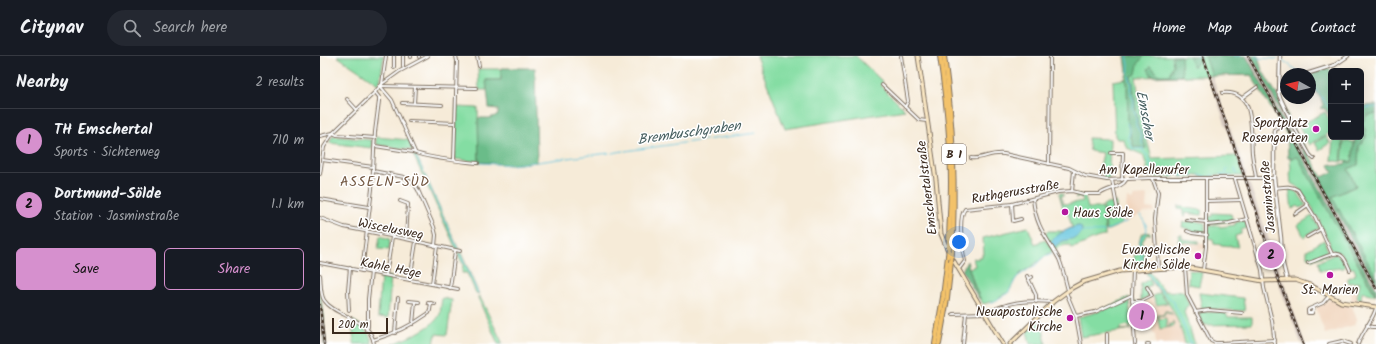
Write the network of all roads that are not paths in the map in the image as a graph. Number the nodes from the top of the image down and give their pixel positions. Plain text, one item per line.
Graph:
1 (386, 56) edge
2 (394, 56) edge
3 (403, 56) edge
4 (428, 56) edge
5 (456, 56) edge
6 (477, 56) edge
7 (901, 56) edge
8 (918, 56) edge
9 (940, 56) edge
10 (944, 56) edge
11 (1050, 56) edge
12 (1280, 56) edge
13 (1348, 56) edge
14 (479, 66) dead end
15 (394, 67) dead end
16 (403, 67) dead end
17 (1316, 71) edge
18 (381, 85) junction
19 (882, 85) dead end
20 (415, 87) junction
21 (1257, 87) dead end
22 (456, 88) junction
23 (476, 88) dead end
24 (375, 92) junction
25 (1278, 92) joint
26 (1222, 93) dead end
27 (1242, 98) junction
28 (347, 99) dead end
29 (402, 103) dead end
30 (414, 103) junction
31 (442, 105) dead end
32 (905, 107) junction
33 (357, 110) junction
34 (1290, 120) junction
35 (409, 121) dead end
36 (928, 121) junction
37 (455, 124) junction
38 (333, 133) junction
39 (320, 136) edge
40 (375, 138) junction
41 (375, 146) junction
42 (416, 153) junction
43 (1111, 153) dead end
44 (971, 158) dead end
45 (322, 160) junction
46 (454, 160) junction
47 (1314, 160) dead end
48 (478, 163) dead end
49 (1049, 164) junction
50 (373, 167) junction
51 (1074, 170) junction
52 (373, 171) junction
53 (320, 174) edge
54 (1153, 178) junction
55 (1206, 178) junction
56 (1256, 178) junction
57 (1274, 178) junction
58 (1235, 179) junction
59 (1112, 180) junction
60 (1124, 180) junction
61 (1114, 187) junction
62 (1275, 188) junction
63 (1072, 191) junction
64 (320, 199) edge
65 (1033, 199) junction
66 (1241, 200) junction
67 (400, 201) dead end
68 (1206, 201) junction
69 (1012, 204) junction
70 (1308, 205) junction
71 (370, 207) junction
72 (1118, 212) dead end
73 (1295, 214) dead end
74 (320, 218) edge
75 (1021, 219) dead end
76 (1247, 219) junction
77 (1186, 220) dead end
78 (1207, 222) junction
79 (1206, 225) junction
80 (1321, 229) junction
81 (366, 231) junction
82 (1187, 231) dead end
83 (1206, 235) junction
84 (392, 236) junction
85 (1307, 237) dead end
86 (406, 239) junction
87 (416, 241) junction
88 (436, 246) junction
89 (455, 251) junction
90 (460, 252) dead end
91 (1332, 254) junction
92 (320, 263) edge
93 (1308, 263) dead end
94 (1185, 267) junction
95 (350, 268) junction
96 (1158, 268) junction
97 (959, 269) junction
98 (1134, 270) junction
99 (1203, 270) junction
100 (1350, 270) dead end
101 (362, 271) junction
102 (371, 272) junction
103 (320, 275) edge
104 (386, 275) junction
105 (1027, 276) dead end
106 (1032, 277) dead end
107 (1028, 279) junction
108 (410, 280) junction
109 (1287, 280) junction
110 (1263, 281) junction
111 (432, 284) junction
112 (1147, 287) dead end
113 (450, 288) junction
114 (458, 289) dead end
115 (1067, 291) junction
116 (1132, 295) junction
117 (1329, 296) junction
118 (398, 298) dead end
119 (409, 301) dead end
120 (1132, 301) junction
121 (415, 302) junction
122 (419, 302) dead end
123 (1036, 302) junction
124 (1053, 303) junction
125 (435, 304) dead end
126 (1314, 307) dead end
127 (1376, 307) edge
128 (349, 310) dead end
129 (1195, 312) junction
130 (985, 313) junction
131 (1242, 313) dead end
132 (953, 314) dead end
133 (966, 314) junction
134 (1076, 316) junction
135 (413, 324) junction
136 (1367, 325) junction
137 (1376, 327) edge
138 (366, 330) junction
139 (395, 333) junction
140 (1107, 334) dead end
141 (373, 340) junction
142 (1275, 340) junction
143 (1221, 343) edge
144 (1248, 343) edge
145 (1339, 343) edge
146 (374, 344) edge
147 (935, 344) edge
148 (939, 344) edge
149 (962, 344) edge
150 (1003, 344) edge
151 (1010, 344) edge
152 (1082, 344) edge
153 (1107, 344) edge
154 (1135, 344) edge
155 (1275, 344) edge
156 (1329, 344) edge
157 (1351, 344) edge
158 (1358, 344) edge

1 - 18 street
2 - 15 street
3 - 16 street
4 - 18 street
5 - 22 street
6 - 14 street
7 - 32 street
8 - 36 main road, Emschertalstraße
9 - 147 highway, B 1, bridge
10 - 148 highway, B 1, bridge
11 - 49 street
12 - 25 street
13 - 17 street
18 - 20 street
18 - 24 street
18 - 42 street
19 - 32 street
20 - 22 street
20 - 30 street
21 - 27 street
22 - 23 street
22 - 37 street
24 - 33 street
24 - 40 street
25 - 34 street
26 - 27 street
27 - 56 street
28 - 33 street
29 - 30 street
30 - 31 street
32 - 36 street
33 - 38 street
34 - 47 street
34 - 57 street, Jasminstraße
35 - 37 street
36 - 97 main road, Emschertalstraße
37 - 46 street
38 - 39 street
38 - 40 street
38 - 45 street
40 - 41 street
41 - 42 street
41 - 50 street
42 - 46 street
43 - 60 street
44 - 49 street, Am Kapellenufer
45 - 50 street
45 - 53 street
46 - 48 street
49 - 51 street, Am Kapellenufer
50 - 52 street
51 - 59 street, Am Kapellenufer
51 - 63 street
52 - 71 street
52 - 88 street
54 - 55 street, Am Kapellenufer
54 - 60 street, Am Kapellenufer
54 - 96 street
55 - 58 street, Am Kapellenufer
55 - 68 street
56 - 57 street, Am Kapellenufer
56 - 58 street, Am Kapellenufer
57 - 62 street, Jasminstraße
58 - 66 street
59 - 60 street, Am Kapellenufer
59 - 61 street
60 - 61 street, Ruthgerusstraße
61 - 63 street, Ruthgerusstraße
61 - 72 street
62 - 70 street
62 - 109 street, Jasminstraße
63 - 65 street, Ruthgerusstraße
64 - 71 street
65 - 69 street, Ruthgerusstraße
65 - 115 street
66 - 68 street
66 - 76 street
67 - 86 street
68 - 78 street
69 - 75 street
69 - 97 street, Ruthgerusstraße
70 - 73 street
70 - 80 street
71 - 81 street
74 - 81 street, Wiscelusweg
76 - 79 street
76 - 110 street
77 - 78 street
78 - 79 street
79 - 83 street
80 - 85 street
80 - 91 street
81 - 84 street, Wiscelusweg
81 - 101 street
82 - 83 street
83 - 99 street
84 - 86 street, Wiscelusweg
84 - 104 street
86 - 87 street, Wiscelusweg
87 - 88 street, Wiscelusweg
87 - 108 street
88 - 89 street, Wiscelusweg
88 - 111 street
89 - 90 street, Wiscelusweg
89 - 113 street
91 - 93 street
91 - 100 street
92 - 95 street, Kahle Hege
94 - 96 main road
94 - 99 main road
94 - 129 street
95 - 101 street, Kahle Hege
95 - 128 street
96 - 98 main road
97 - 130 main road, Emschertalstraße
98 - 115 main road
98 - 116 street
99 - 110 main road
101 - 102 street, Kahle Hege
102 - 104 street, Kahle Hege
102 - 138 street
103 - 138 street
104 - 108 street, Kahle Hege
105 - 107 street
106 - 107 street
107 - 123 street
108 - 111 street, Kahle Hege
109 - 110 main road
109 - 117 main road
110 - 142 street
111 - 113 street, Kahle Hege
112 - 120 street
113 - 114 street, Kahle Hege
115 - 124 main road
115 - 134 street
116 - 120 street
116 - 134 street
117 - 126 street
117 - 127 main road
118 - 139 street
119 - 121 street
120 - 154 street
121 - 122 street
121 - 135 street
123 - 124 street
123 - 130 street
124 - 151 main road
125 - 135 street
127 - 136 street
129 - 131 street
129 - 143 street
130 - 133 street
130 - 150 main road, Emschertalstraße
132 - 133 street
133 - 149 street
134 - 152 street
135 - 139 street
136 - 137 street
136 - 158 street
138 - 141 street
139 - 141 street
140 - 153 street
141 - 146 street
142 - 144 street
142 - 155 street
143 - 144 street
145 - 156 street
145 - 157 street

